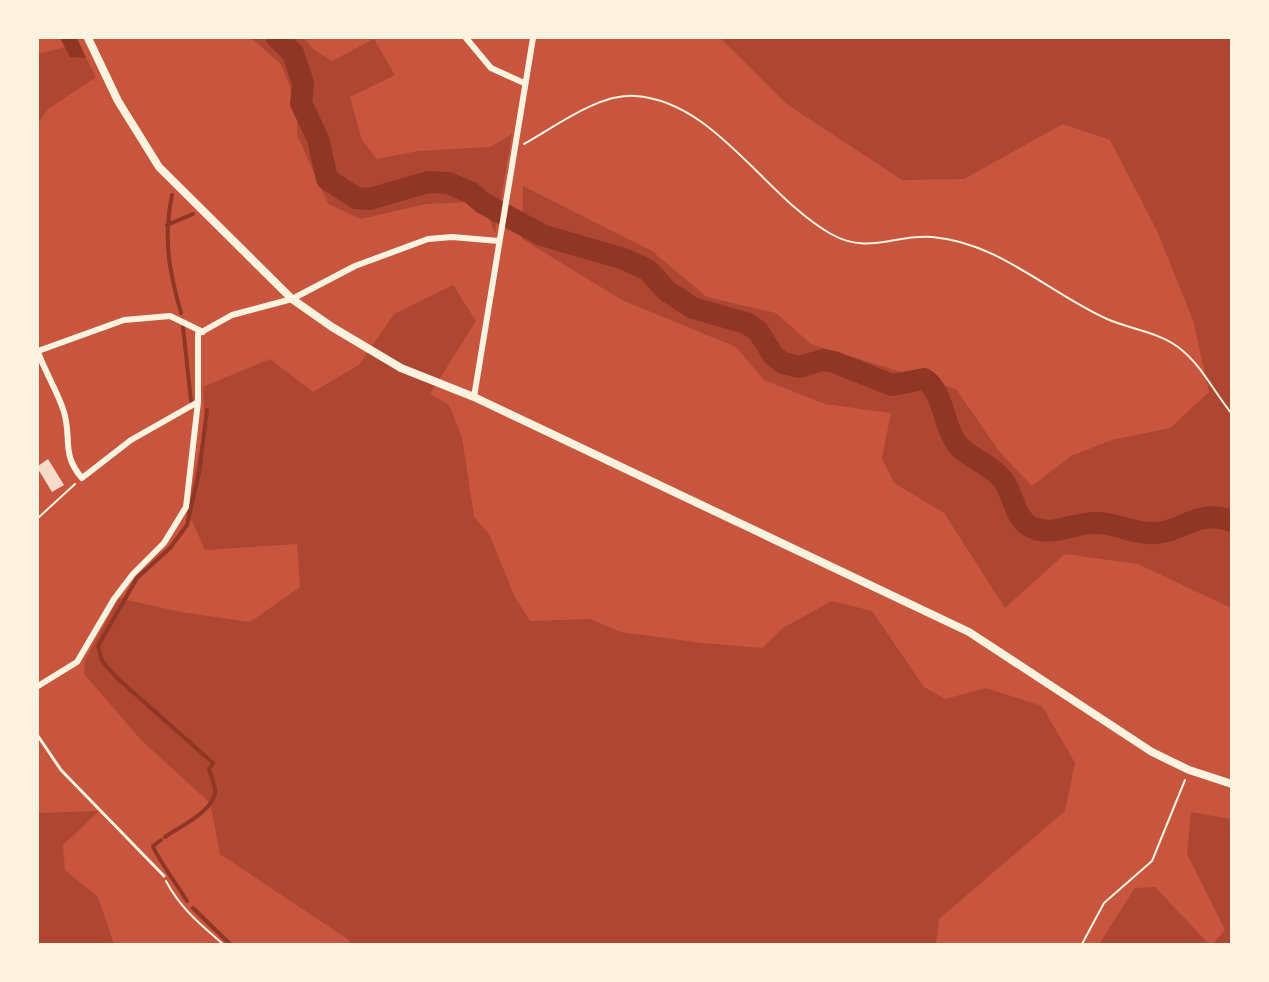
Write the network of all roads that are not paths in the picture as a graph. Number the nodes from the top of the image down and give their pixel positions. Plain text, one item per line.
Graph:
1 (88, 38) edge
2 (466, 38) edge
3 (533, 38) edge
4 (524, 83) junction
5 (500, 237) junction
6 (292, 299) junction
7 (203, 332) junction
8 (38, 352) edge
9 (474, 396) junction
10 (198, 402) junction
11 (38, 686) edge
12 (38, 736) edge
13 (1232, 784) edge
14 (164, 876) road end

1 - 6 main road
2 - 4 street
3 - 4 street
4 - 5 street
5 - 6 street
5 - 9 street
6 - 7 street
6 - 9 main road
7 - 8 street
7 - 10 street
8 - 10 street
9 - 13 main road
10 - 11 street
12 - 14 lane

